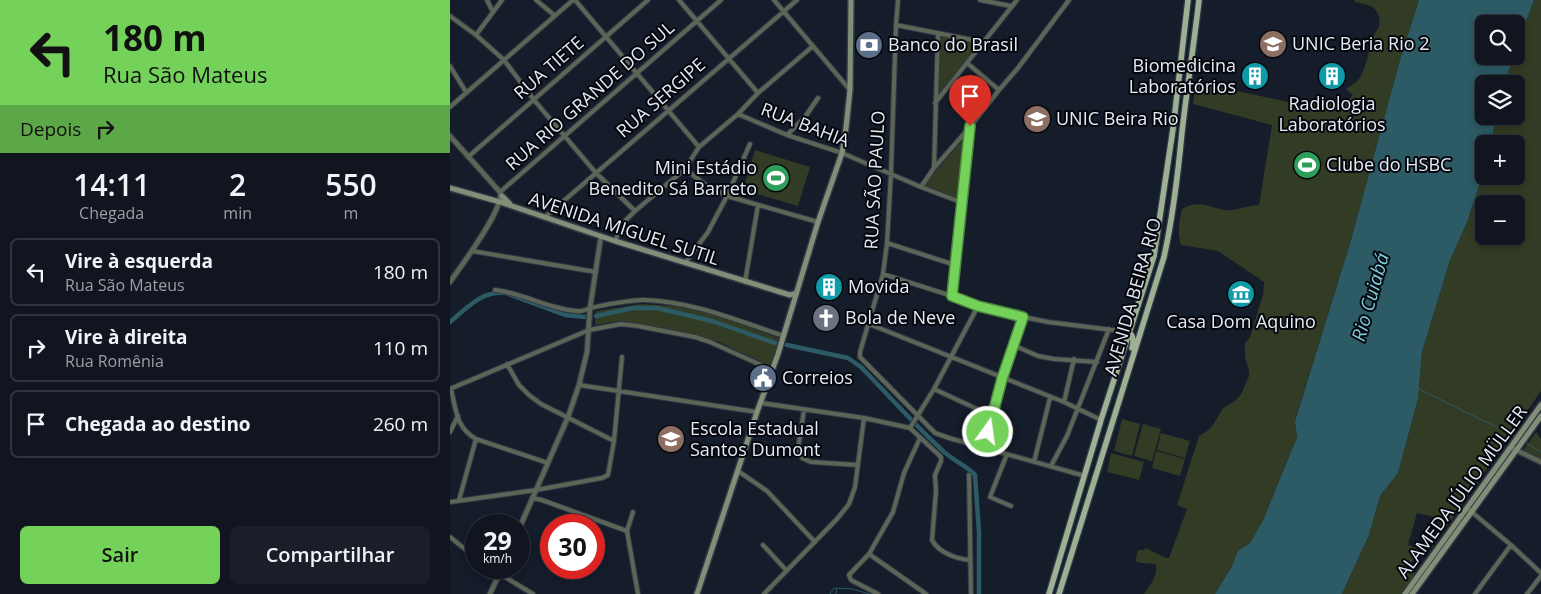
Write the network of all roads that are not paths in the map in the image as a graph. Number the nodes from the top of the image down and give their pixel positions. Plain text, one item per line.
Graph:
1 (488, 0) edge
2 (502, 0) edge
3 (536, 0) edge
4 (574, 0) edge
5 (648, 0) edge
6 (679, 0) edge
7 (721, 0) edge
8 (774, 0) edge
9 (797, 0) edge
10 (851, 0) edge
11 (898, 0) edge
12 (980, 0) edge
13 (1016, 0) edge
14 (1069, 0) edge
15 (1188, 0) edge
16 (1199, 0) edge
17 (1011, 6) junction
18 (784, 11) junction
19 (493, 12) junction
20 (554, 15) junction
21 (450, 16) edge
22 (697, 21) junction
23 (896, 24) junction
24 (938, 33) junction
25 (476, 34) junction
26 (606, 37) junction
27 (983, 42) junction
28 (813, 46) junction
29 (728, 59) junction
30 (504, 60) junction
31 (967, 63) junction
32 (450, 66) edge
33 (637, 73) junction
34 (850, 90) junction
35 (999, 90) junction
36 (466, 92) junction
37 (758, 93) junction
38 (818, 98) dead end
39 (534, 100) junction
40 (936, 103) junction
41 (450, 107) edge
42 (668, 110) junction
43 (738, 114) junction
44 (970, 126) junction
45 (786, 135) junction
46 (450, 136) edge
47 (566, 136) junction
48 (750, 144) dead end
49 (699, 147) junction
50 (842, 154) junction
51 (468, 157) junction
52 (1169, 160) junction
53 (1180, 165) junction
54 (934, 168) junction
55 (685, 170) junction
56 (596, 173) junction
57 (891, 173) junction
58 (1167, 173) junction
59 (1177, 178) junction
60 (921, 187) junction
61 (450, 188) edge
62 (501, 194) junction
63 (727, 196) junction
64 (500, 202) junction
65 (963, 203) junction
66 (758, 205) junction
67 (512, 207) junction
68 (635, 211) junction
69 (544, 218) junction
70 (818, 222) junction
71 (601, 236) junction
72 (614, 241) junction
73 (887, 243) junction
74 (472, 251) junction
75 (685, 263) junction
76 (955, 265) junction
77 (596, 272) junction
78 (883, 274) junction
79 (801, 280) junction
80 (450, 282) edge
81 (745, 282) junction
82 (800, 288) junction
83 (495, 290) dead end
84 (793, 294) junction
85 (952, 296) junction
86 (793, 306) junction
87 (978, 306) junction
88 (590, 308) junction
89 (1023, 317) junction
90 (869, 324) junction
91 (1109, 329) junction
92 (589, 330) junction
93 (1129, 332) junction
94 (784, 336) junction
95 (1013, 345) junction
96 (952, 356) junction
97 (622, 357) dead end
98 (1074, 360) junction
99 (1097, 362) junction
100 (1130, 363) junction
101 (507, 364) junction
102 (772, 370) junction
103 (1002, 379) junction
104 (579, 385) junction
105 (450, 388) edge
106 (934, 389) junction
107 (619, 392) junction
108 (1050, 398) junction
109 (1064, 402) junction
110 (761, 403) junction
111 (1541, 406) edge
112 (1078, 408) junction
113 (804, 410) junction
114 (757, 412) junction
115 (458, 416) junction
116 (992, 416) junction
117 (1541, 416) edge
118 (568, 417) junction
119 (864, 418) junction
120 (918, 418) junction
121 (1101, 422) junction
122 (910, 428) junction
123 (1110, 431) junction
124 (450, 432) edge
125 (920, 438) junction
126 (476, 439) junction
127 (614, 441) junction
128 (984, 448) junction
129 (1513, 449) junction
130 (1007, 454) junction
131 (1034, 462) junction
132 (1541, 462) edge
133 (548, 463) junction
134 (858, 465) junction
135 (1051, 466) junction
136 (738, 471) junction
137 (969, 476) dead end
138 (1084, 476) junction
139 (536, 490) junction
140 (532, 498) junction
141 (459, 500) junction
142 (450, 502) edge
143 (1011, 506) dead end
144 (1469, 510) junction
145 (633, 512) dead end
146 (525, 514) edge
147 (627, 531) junction
148 (450, 537) edge
149 (815, 542) junction
150 (763, 545) dead end
151 (1510, 545) junction
152 (465, 549) edge
153 (869, 554) junction
154 (970, 560) junction
155 (786, 570) junction
156 (1541, 574) edge
157 (497, 579) edge
158 (508, 579) edge
159 (490, 594) edge
160 (533, 594) edge
161 (638, 594) edge
162 (697, 594) edge
163 (764, 594) edge
164 (878, 594) edge
165 (926, 594) edge
166 (971, 594) edge
167 (1049, 594) edge
168 (1059, 594) edge
169 (1405, 594) edge
170 (1412, 594) edge
171 (1475, 594) edge
172 (1527, 594) edge

1 - 19 street
2 - 19 street
3 - 20 street
4 - 20 street
4 - 26 street
5 - 26 street, RUA TIETE
6 - 22 street
7 - 22 street, RUA RIO GRANDE DO SUL
8 - 18 street
9 - 18 street, RUA SERGIPE
10 - 34 main road
11 - 23 street, RUA SÃO PAULO
12 - 17 street
13 - 17 street
14 - 35 street
15 - 52 main road, AVENIDA BEIRA RIO
16 - 53 main road, AVENIDA BEIRA RIO
17 - 27 street
18 - 28 street
18 - 29 street, RUA SERGIPE
19 - 25 street
20 - 30 street
21 - 25 street
22 - 29 street
22 - 33 street, RUA RIO GRANDE DO SUL
23 - 24 street
23 - 57 street, RUA SÃO PAULO
24 - 27 street
24 - 40 street
25 - 30 street
26 - 33 street
26 - 39 street, RUA TIETE
27 - 31 street
28 - 34 street
28 - 37 street
29 - 37 street
29 - 42 street, RUA SERGIPE
30 - 36 street
30 - 39 street
31 - 35 street
31 - 40 street
32 - 36 street
33 - 42 street
33 - 47 street, RUA RIO GRANDE DO SUL
34 - 50 main road
35 - 44 street
36 - 41 street
37 - 43 street
38 - 45 street
39 - 47 street
39 - 51 street, RUA TIETE
40 - 54 street
42 - 49 street
42 - 56 street, RUA SERGIPE
43 - 45 street, RUA BAHIA
43 - 49 street
44 - 54 street
44 - 65 street
45 - 50 street, RUA BAHIA
46 - 51 street
47 - 56 street
47 - 62 street, RUA RIO GRANDE DO SUL
48 - 63 street
49 - 55 street
50 - 57 street, RUA BAHIA
50 - 70 main road
51 - 62 street
52 - 53 main road
52 - 58 main road, AVENIDA BEIRA RIO
53 - 59 main road, AVENIDA BEIRA RIO
54 - 60 street
55 - 63 street
55 - 68 street
56 - 68 street
56 - 69 street, RUA SERGIPE
57 - 60 street, RUA BAHIA
57 - 73 street, RUA SÃO PAULO
58 - 59 main road
58 - 93 main road, AVENIDA BEIRA RIO
59 - 100 main road, AVENIDA BEIRA RIO
60 - 65 street, RUA BAHIA
61 - 64 main road, AVENIDA MIGUEL SUTIL
62 - 64 street
62 - 67 main road
63 - 66 street
63 - 75 street
64 - 67 main road, AVENIDA MIGUEL SUTIL
64 - 74 street
65 - 76 street
66 - 70 street
66 - 81 street
67 - 69 main road, AVENIDA MIGUEL SUTIL
68 - 72 street
69 - 71 main road, AVENIDA MIGUEL SUTIL
70 - 79 main road
71 - 72 main road, AVENIDA MIGUEL SUTIL
71 - 77 street
72 - 75 main road, AVENIDA MIGUEL SUTIL
73 - 76 street
73 - 78 street, RUA SÃO PAULO
74 - 77 street
74 - 80 street
75 - 81 main road, AVENIDA MIGUEL SUTIL
76 - 85 street
77 - 88 street
78 - 85 street
78 - 90 street, RUA SÃO PAULO
79 - 82 main road
79 - 84 main road
81 - 84 main road, AVENIDA MIGUEL SUTIL
82 - 84 main road
82 - 86 main road
83 - 88 street
84 - 86 main road
85 - 87 street
86 - 94 main road
87 - 89 street
87 - 96 street
88 - 92 street
88 - 94 street
89 - 91 street
89 - 95 street
90 - 96 street
90 - 120 street, RUA SÃO PAULO
91 - 93 street
91 - 99 street
92 - 101 street
92 - 102 street
92 - 104 street
93 - 100 main road
93 - 121 main road, AVENIDA BEIRA RIO
94 - 102 main road
95 - 98 street
95 - 103 street
96 - 103 street
96 - 106 street
97 - 107 street
98 - 99 street
98 - 109 street
99 - 112 street
100 - 123 main road, AVENIDA BEIRA RIO
101 - 105 street
101 - 118 street
102 - 110 main road
103 - 108 street
103 - 116 street
104 - 107 street
104 - 118 street
105 - 115 street
106 - 116 street
106 - 120 street
107 - 114 street
107 - 127 street
108 - 109 street
108 - 131 street
109 - 112 street
110 - 113 street
110 - 114 main road
111 - 129 main road, ALAMEDA JÚLIO MÜLLER
112 - 121 street
112 - 135 street
113 - 119 street
113 - 134 street
114 - 136 main road
115 - 124 street
115 - 126 street
116 - 128 street
117 - 129 main road, ALAMEDA JÚLIO MÜLLER
118 - 127 street
118 - 133 street
119 - 122 street
119 - 134 street
120 - 122 street
120 - 128 street
121 - 123 main road
121 - 138 main road, AVENIDA BEIRA RIO
122 - 125 street
123 - 168 main road, AVENIDA BEIRA RIO
125 - 153 street
125 - 154 street
126 - 133 street
126 - 141 street
127 - 139 street
128 - 130 street
129 - 132 street
129 - 144 main road, ALAMEDA JÚLIO MÜLLER
130 - 131 street
130 - 143 street
131 - 135 street
133 - 139 street
134 - 149 street
135 - 138 street
136 - 149 street
136 - 162 main road
137 - 154 street
138 - 167 main road, AVENIDA BEIRA RIO
139 - 140 street
139 - 141 street
140 - 146 street
140 - 147 street
141 - 142 street
144 - 151 street
144 - 169 main road, ALAMEDA JÚLIO MÜLLER
144 - 170 main road, ALAMEDA JÚLIO MÜLLER
145 - 147 street
147 - 161 street
148 - 152 street
149 - 155 street
150 - 155 street
151 - 156 street
151 - 171 street
153 - 164 street
153 - 165 street
154 - 166 street
155 - 163 street
156 - 172 street
157 - 159 street
158 - 160 street

